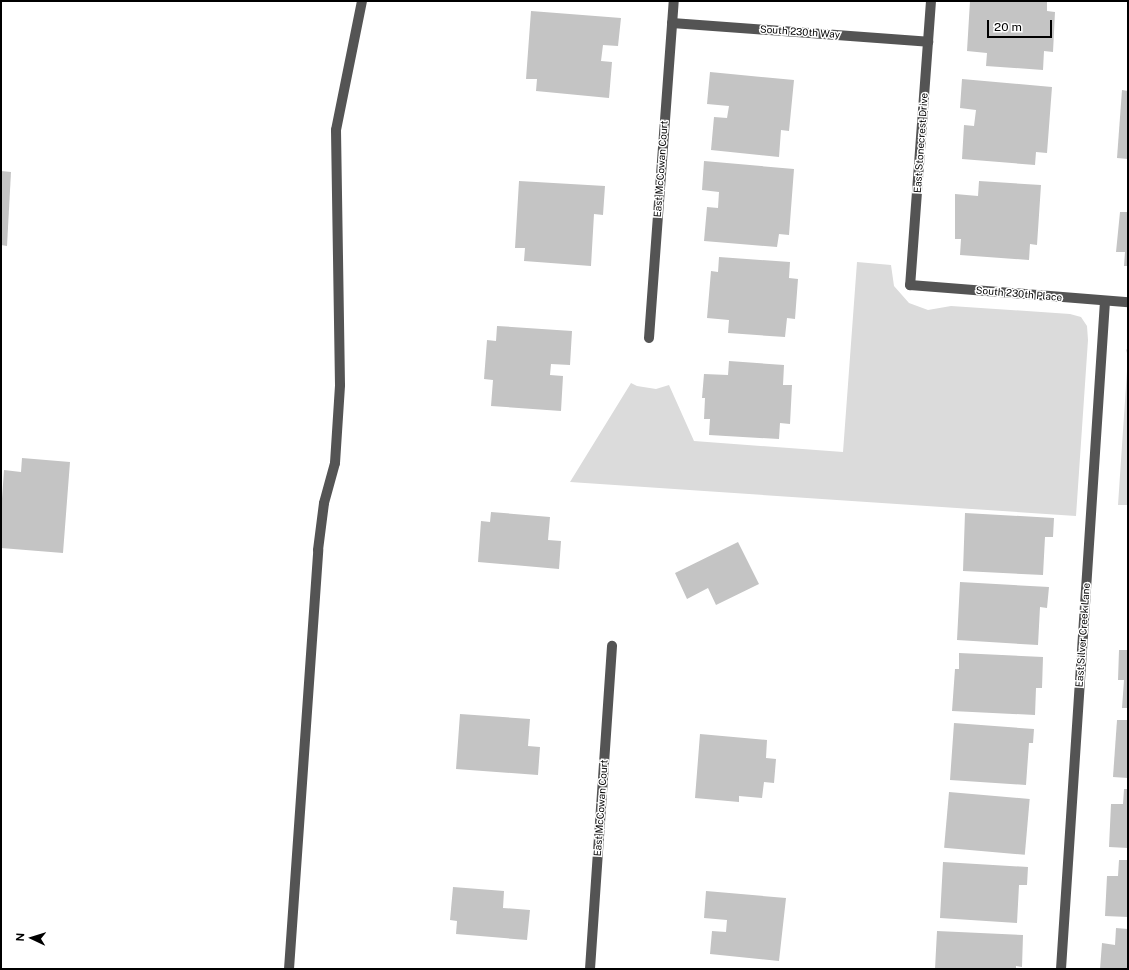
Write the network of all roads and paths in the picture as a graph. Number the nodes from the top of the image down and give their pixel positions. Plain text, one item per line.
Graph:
1 (362, 1) edge
2 (674, 1) edge
3 (931, 1) edge
4 (672, 23) junction
5 (928, 42) junction
6 (910, 285) joint
7 (1105, 301) junction
8 (1128, 302) edge
9 (649, 338) dead end
10 (612, 646) dead end
11 (289, 969) edge
12 (590, 969) edge
13 (1061, 969) edge

1 - 11 street
2 - 4 street, East McCowan Court
3 - 5 street, East Stonecrest Drive
4 - 5 street, South 230th Way
4 - 9 street, East McCowan Court
5 - 6 street, East Stonecrest Drive
6 - 7 street, South 230th Place
7 - 8 street, South 230th Place
7 - 13 street, East Silver Creek Lane
10 - 12 street, East McCowan Court

